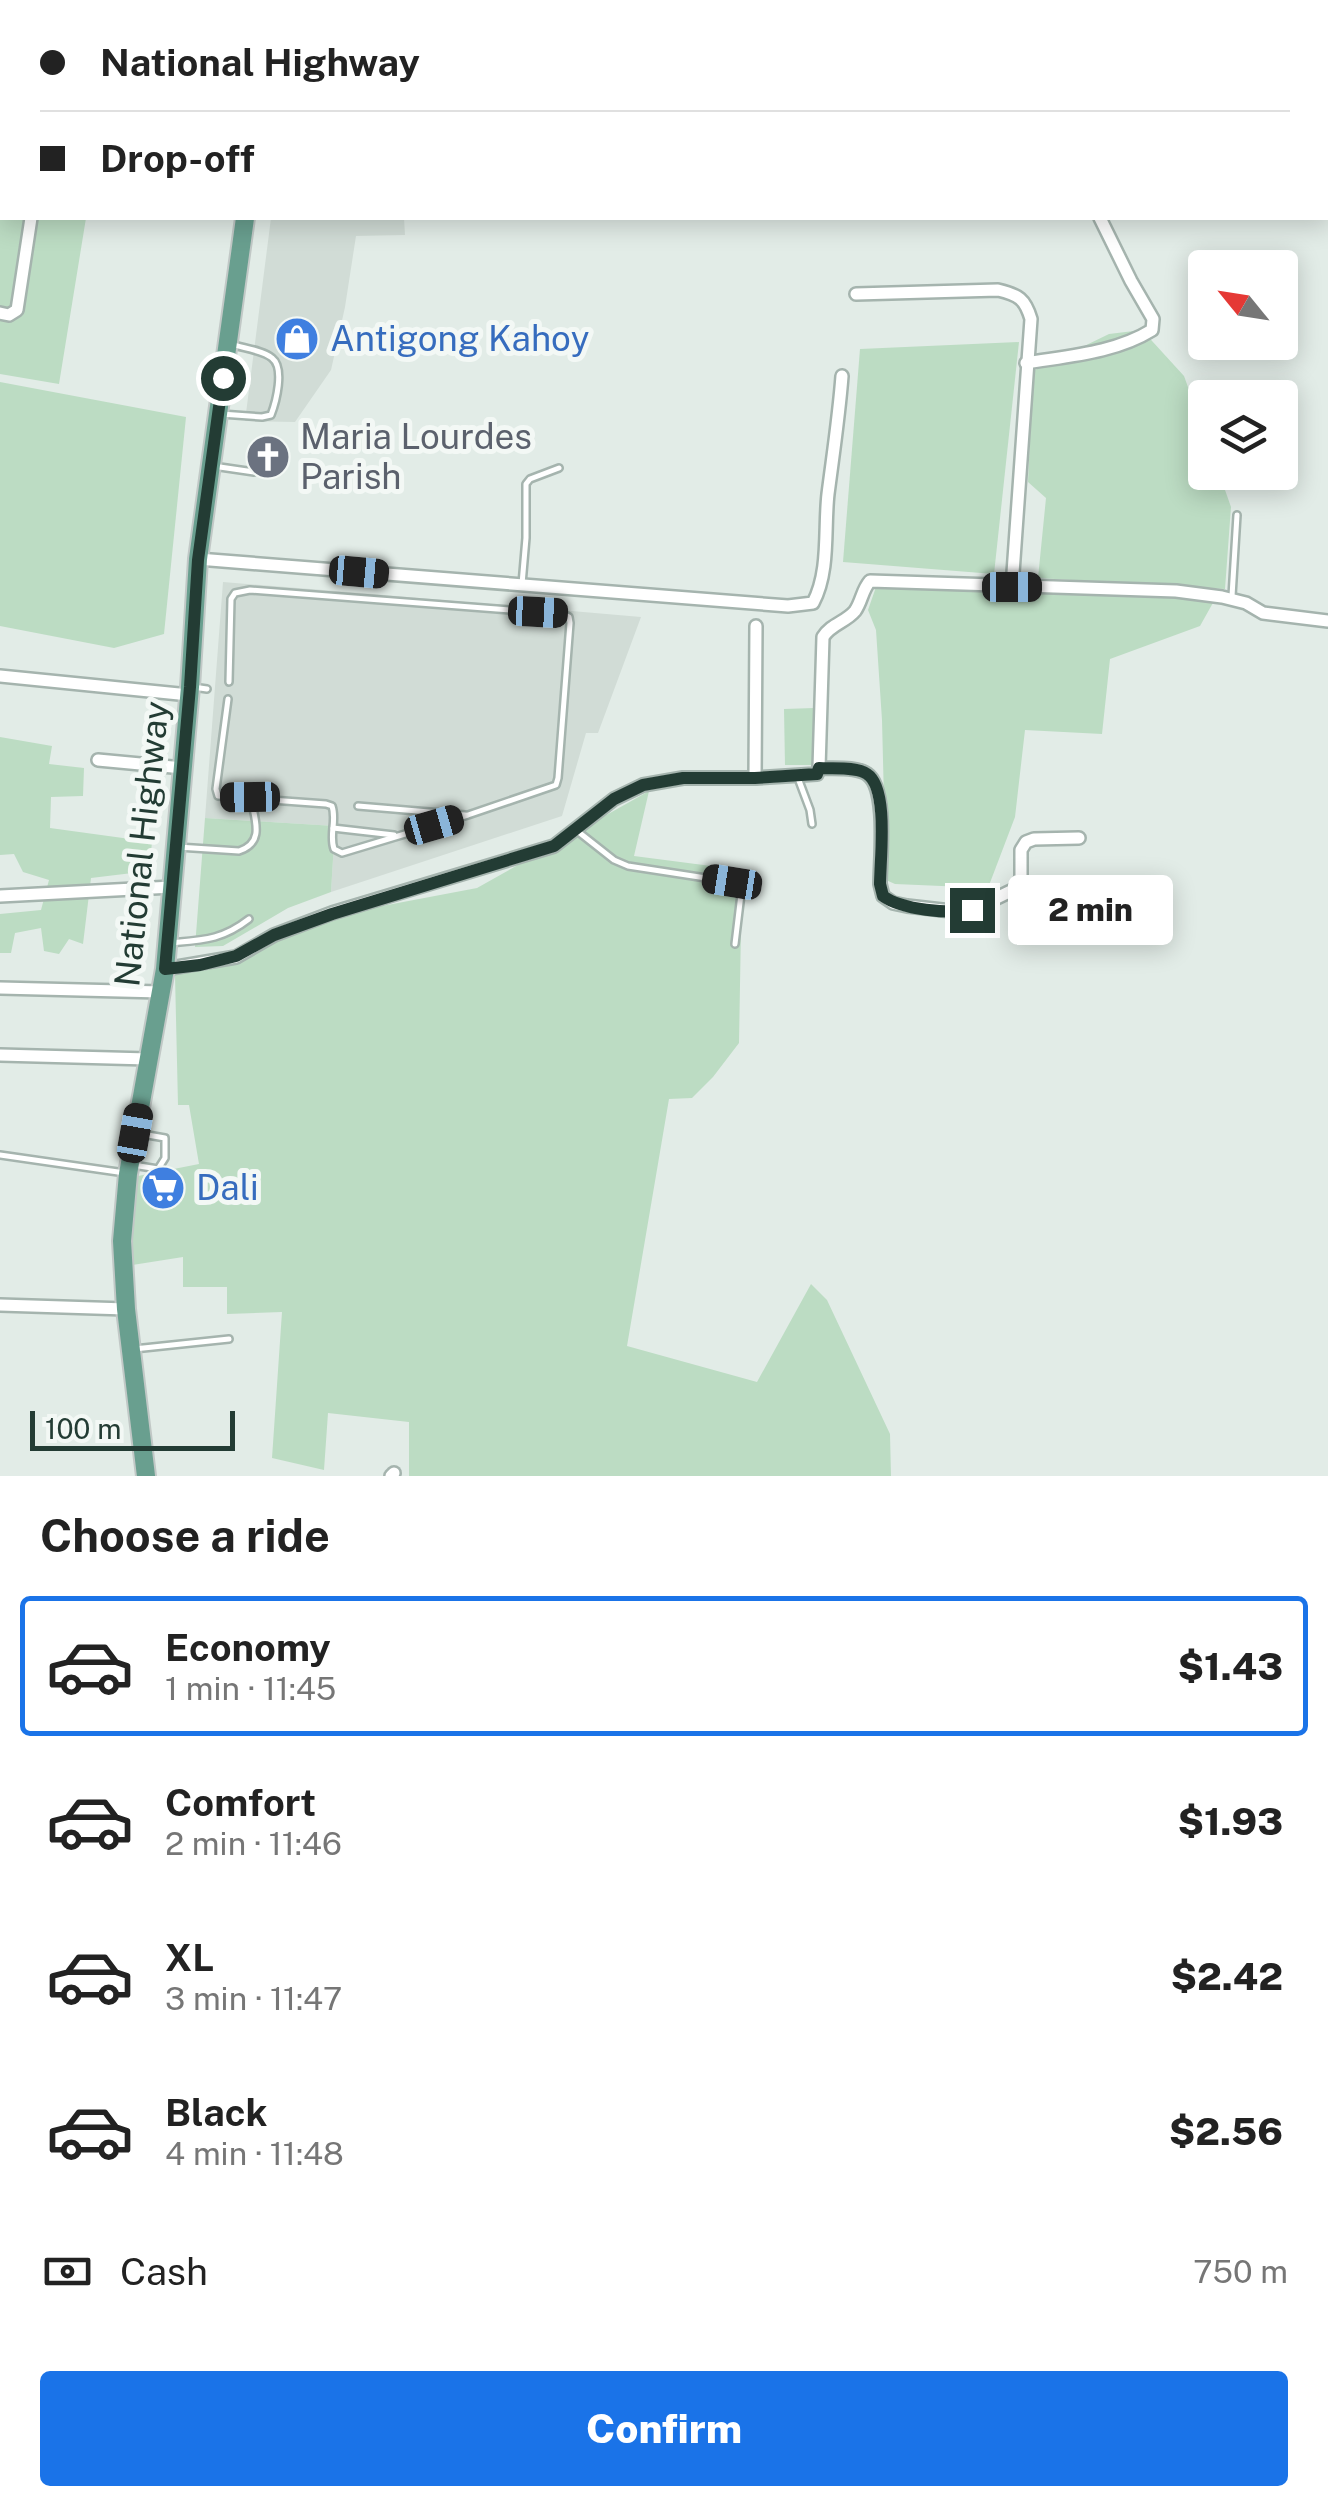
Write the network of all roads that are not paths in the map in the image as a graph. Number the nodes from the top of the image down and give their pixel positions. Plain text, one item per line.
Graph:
1 (31, 220) edge
2 (244, 220) edge
3 (1101, 220) edge
4 (856, 294) dead end
5 (0, 313) edge
6 (227, 343) junction
7 (1026, 363) junction
8 (842, 376) dead end
9 (218, 414) junction
10 (210, 465) junction
11 (559, 468) dead end
12 (254, 472) dead end
13 (1237, 515) dead end
14 (198, 560) junction
15 (522, 584) junction
16 (1012, 587) junction
17 (1232, 599) junction
18 (1328, 622) edge
19 (756, 626) dead end
20 (0, 676) edge
21 (229, 682) dead end
22 (195, 690) junction
23 (228, 698) dead end
24 (98, 760) dead end
25 (183, 768) junction
26 (819, 768) junction
27 (796, 775) junction
28 (755, 778) junction
29 (250, 797) junction
30 (358, 806) dead end
31 (468, 815) junction
32 (812, 824) dead end
33 (333, 828) junction
34 (576, 830) junction
35 (398, 835) junction
36 (1078, 838) dead end
37 (175, 847) junction
38 (172, 887) junction
39 (1013, 889) junction
40 (0, 896) edge
41 (248, 918) dead end
42 (1062, 922) dead end
43 (1019, 940) dead end
44 (167, 943) junction
45 (735, 944) dead end
46 (165, 969) junction
47 (0, 988) edge
48 (162, 992) junction
49 (0, 1056) edge
50 (148, 1058) junction
51 (135, 1133) junction
52 (0, 1154) edge
53 (129, 1169) junction
54 (0, 1305) edge
55 (126, 1309) junction
56 (229, 1339) dead end
57 (131, 1349) junction
58 (146, 1476) edge

1 - 5 street
2 - 6 main road, National Highway
3 - 7 street
4 - 7 street
6 - 9 main road, National Highway
6 - 9 lane
7 - 16 street
8 - 15 street
9 - 10 main road, National Highway
10 - 12 lane
10 - 14 main road, National Highway
11 - 15 lane
13 - 17 lane
14 - 15 street
14 - 22 main road, National Highway
16 - 17 street
16 - 26 street
17 - 18 street
19 - 28 street
20 - 22 street
21 - 31 lane
22 - 25 main road, National Highway
23 - 29 lane
24 - 25 street
25 - 37 main road, National Highway
26 - 27 street
26 - 39 street
27 - 28 street
27 - 32 lane
28 - 34 street
29 - 33 lane
29 - 37 lane
30 - 31 lane
31 - 35 lane
33 - 35 lane
33 - 35 lane
34 - 45 lane
34 - 46 street
36 - 39 street
37 - 38 main road, National Highway
38 - 40 street
38 - 44 main road, National Highway
39 - 42 lane
39 - 43 lane
41 - 44 lane
44 - 46 main road, National Highway
46 - 48 main road, National Highway
47 - 48 street
48 - 50 main road, National Highway
49 - 50 street
50 - 51 main road, National Highway
51 - 53 main road, National Highway
51 - 53 lane
52 - 53 lane
53 - 55 main road, National Highway
54 - 55 street
55 - 57 main road, National Highway
56 - 57 lane
57 - 58 main road, National Highway

